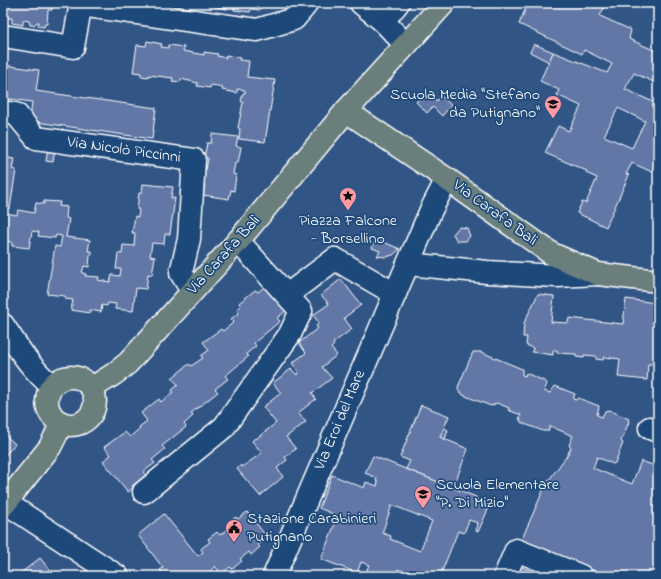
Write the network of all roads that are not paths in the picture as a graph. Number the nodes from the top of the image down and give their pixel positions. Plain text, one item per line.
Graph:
1 (361, 3) edge
2 (398, 3) edge
3 (444, 3) edge
4 (81, 4) edge
5 (305, 4) edge
6 (383, 21) junction
7 (3, 36) edge
8 (406, 45) junction
9 (346, 111) junction
10 (3, 112) edge
11 (447, 179) junction
12 (238, 241) junction
13 (408, 264) junction
14 (598, 274) junction
15 (658, 281) edge
16 (192, 291) junction
17 (287, 294) junction
18 (395, 294) junction
19 (3, 325) edge
20 (52, 386) junction
21 (92, 388) junction
22 (62, 423) junction
23 (144, 492) dead end
24 (4, 504) edge
25 (117, 576) edge
26 (274, 576) edge
27 (505, 576) edge
28 (581, 576) edge

1 - 6 street
2 - 6 street
3 - 8 main road, Via Carafa Balì
4 - 5 street
4 - 7 street
6 - 8 street
8 - 9 main road, Via Carafa Balì
9 - 11 main road, Via Carafa Bali
9 - 12 main road, Via Carafa Balì
10 - 16 street, Via Nicolò Piccinni
11 - 13 street, Via Eroi del Mare
11 - 14 main road, Via Carafa Bali
12 - 16 main road, Via Carafa Balì
12 - 17 street
13 - 14 street
13 - 18 street, Via Eroi del Mare
14 - 15 main road, Via Carafa Bali
16 - 21 main road, Via Carafa Balì
17 - 18 street
17 - 23 street
18 - 26 street, Via Eroi del Mare
19 - 20 street
20 - 21 main road
20 - 22 main road
21 - 22 main road
22 - 24 main road
24 - 25 street
27 - 28 street

